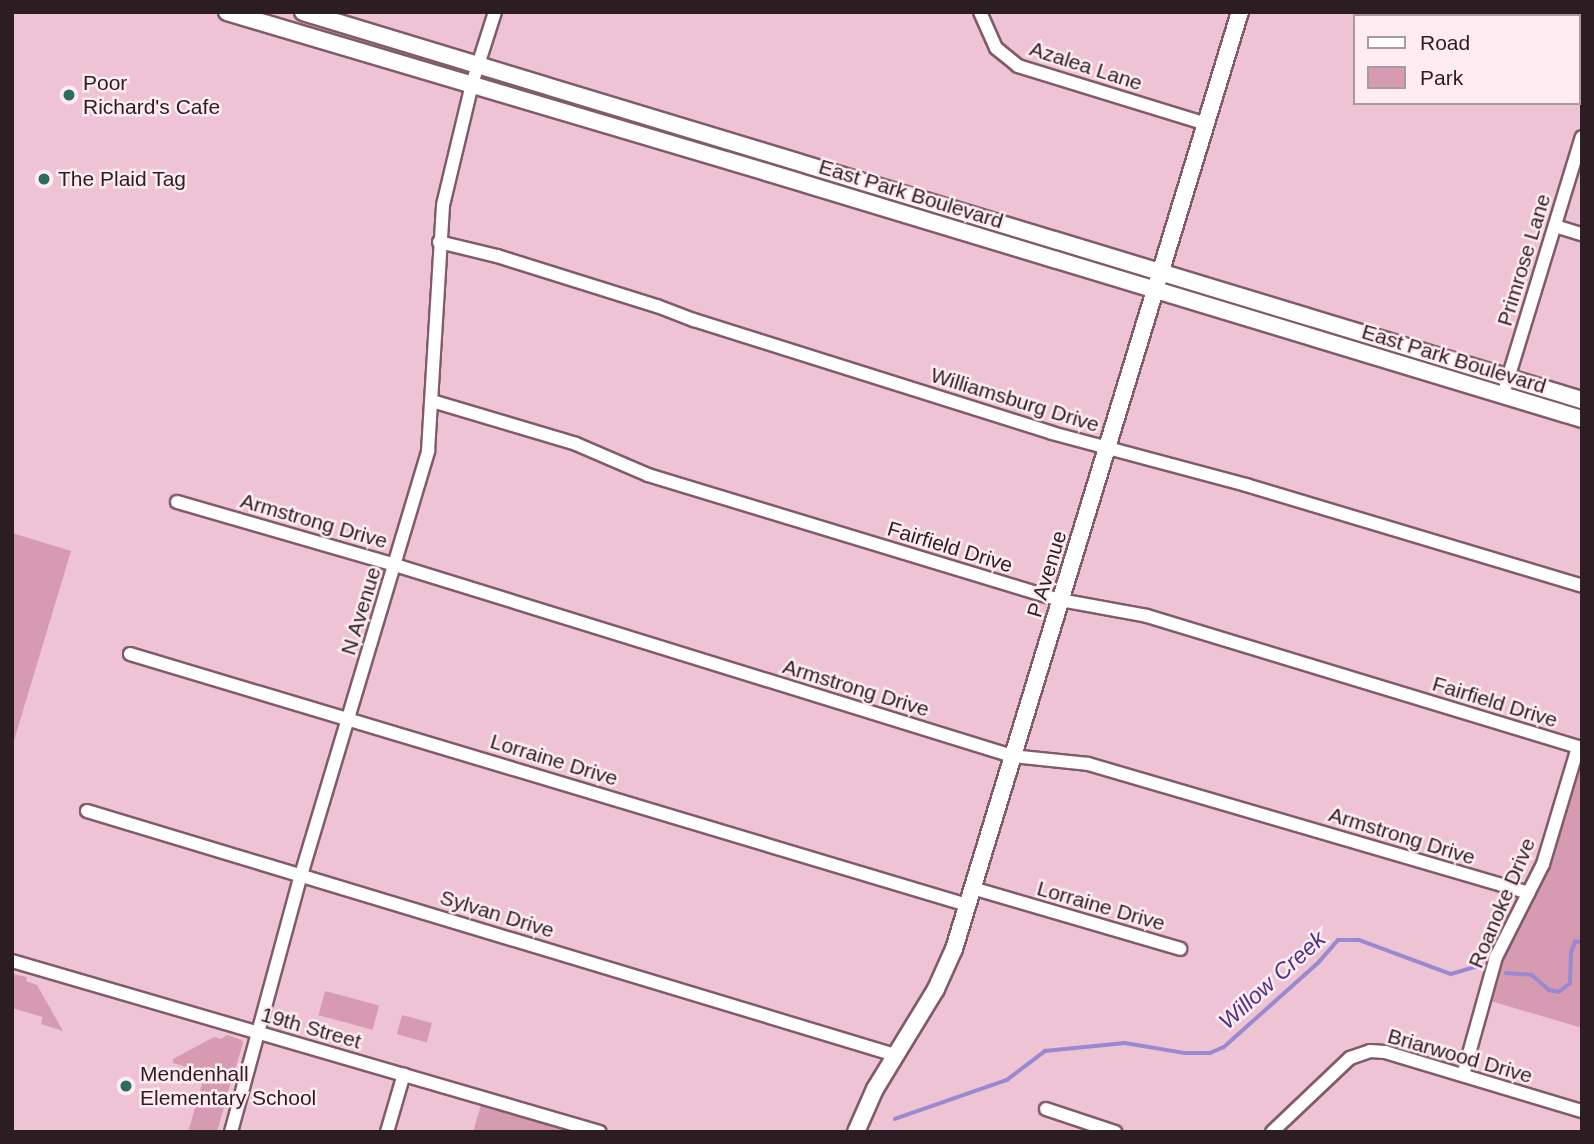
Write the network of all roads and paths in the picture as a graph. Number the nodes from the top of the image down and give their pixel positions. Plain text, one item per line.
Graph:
1 (227, 12) edge
2 (303, 12) edge
3 (495, 12) edge
4 (980, 12) edge
5 (1241, 12) edge
6 (479, 65) junction
7 (472, 84) junction
8 (1207, 124) junction
9 (1582, 136) edge
10 (1555, 226) junction
11 (1582, 234) edge
12 (439, 242) junction
13 (1162, 274) junction
14 (1157, 291) junction
15 (1508, 378) junction
16 (1503, 395) junction
17 (1582, 400) edge
18 (432, 401) junction
19 (1582, 419) edge
20 (1108, 448) junction
21 (177, 502) dead end
22 (395, 565) junction
23 (1582, 586) edge
24 (1060, 600) junction
25 (130, 654) dead end
26 (348, 717) junction
27 (1580, 748) edge
28 (1012, 756) junction
29 (88, 811) dead end
30 (301, 875) junction
31 (972, 888) junction
32 (1528, 893) junction
33 (967, 905) junction
34 (1180, 949) dead end
35 (12, 961) edge
36 (260, 1033) junction
37 (895, 1055) junction
38 (404, 1074) junction
39 (1463, 1075) junction
40 (1046, 1109) dead end
41 (1582, 1111) edge
42 (231, 1132) edge
43 (387, 1132) edge
44 (600, 1132) edge
45 (856, 1132) edge
46 (1115, 1132) edge
47 (1272, 1132) edge

1 - 7 main road, East Park Boulevard
2 - 6 main road, East Park Boulevard
3 - 6 street, N Avenue
4 - 8 street, Azalea Lane
5 - 8 main road, P Avenue
6 - 7 street, N Avenue
6 - 13 main road, East Park Boulevard
7 - 12 street, N Avenue
7 - 14 main road, East Park Boulevard
8 - 13 main road, P Avenue
9 - 10 street, Primrose Lane
10 - 11 street
10 - 15 street, Primrose Lane
12 - 18 street, N Avenue
12 - 20 street, Williamsburg Drive
13 - 14 main road, P Avenue
13 - 15 main road, East Park Boulevard
14 - 16 main road, East Park Boulevard
14 - 20 main road, P Avenue
15 - 16 street, Primrose Lane
15 - 17 main road, East Park Boulevard
16 - 19 main road, East Park Boulevard
18 - 22 street, N Avenue
18 - 24 street, Fairfield Drive
20 - 23 street, Williamsburg Drive
20 - 24 main road, P Avenue
21 - 22 street, Armstrong Drive
22 - 26 street, N Avenue
22 - 28 street, Armstrong Drive
24 - 27 street, Fairfield Drive
24 - 28 main road, P Avenue
25 - 26 street, Lorraine Drive
26 - 30 street, N Avenue
26 - 33 street, Lorraine Drive
27 - 32 street, Roanoke Drive
28 - 31 main road, P Avenue
28 - 32 street, Armstrong Drive
29 - 30 street, Sylvan Drive
30 - 36 street, N Avenue
30 - 37 street, Sylvan Drive
31 - 33 main road, P Avenue
31 - 34 street, Lorraine Drive
32 - 39 street, Roanoke Drive
33 - 37 main road, P Avenue
35 - 36 street, 19th Street
36 - 38 street, 19th Street
36 - 42 street, N Avenue
37 - 45 main road, P Avenue
38 - 43 street
38 - 44 street, 19th Street
39 - 41 street, Briarwood Drive
39 - 47 street, Briarwood Drive
40 - 46 street

